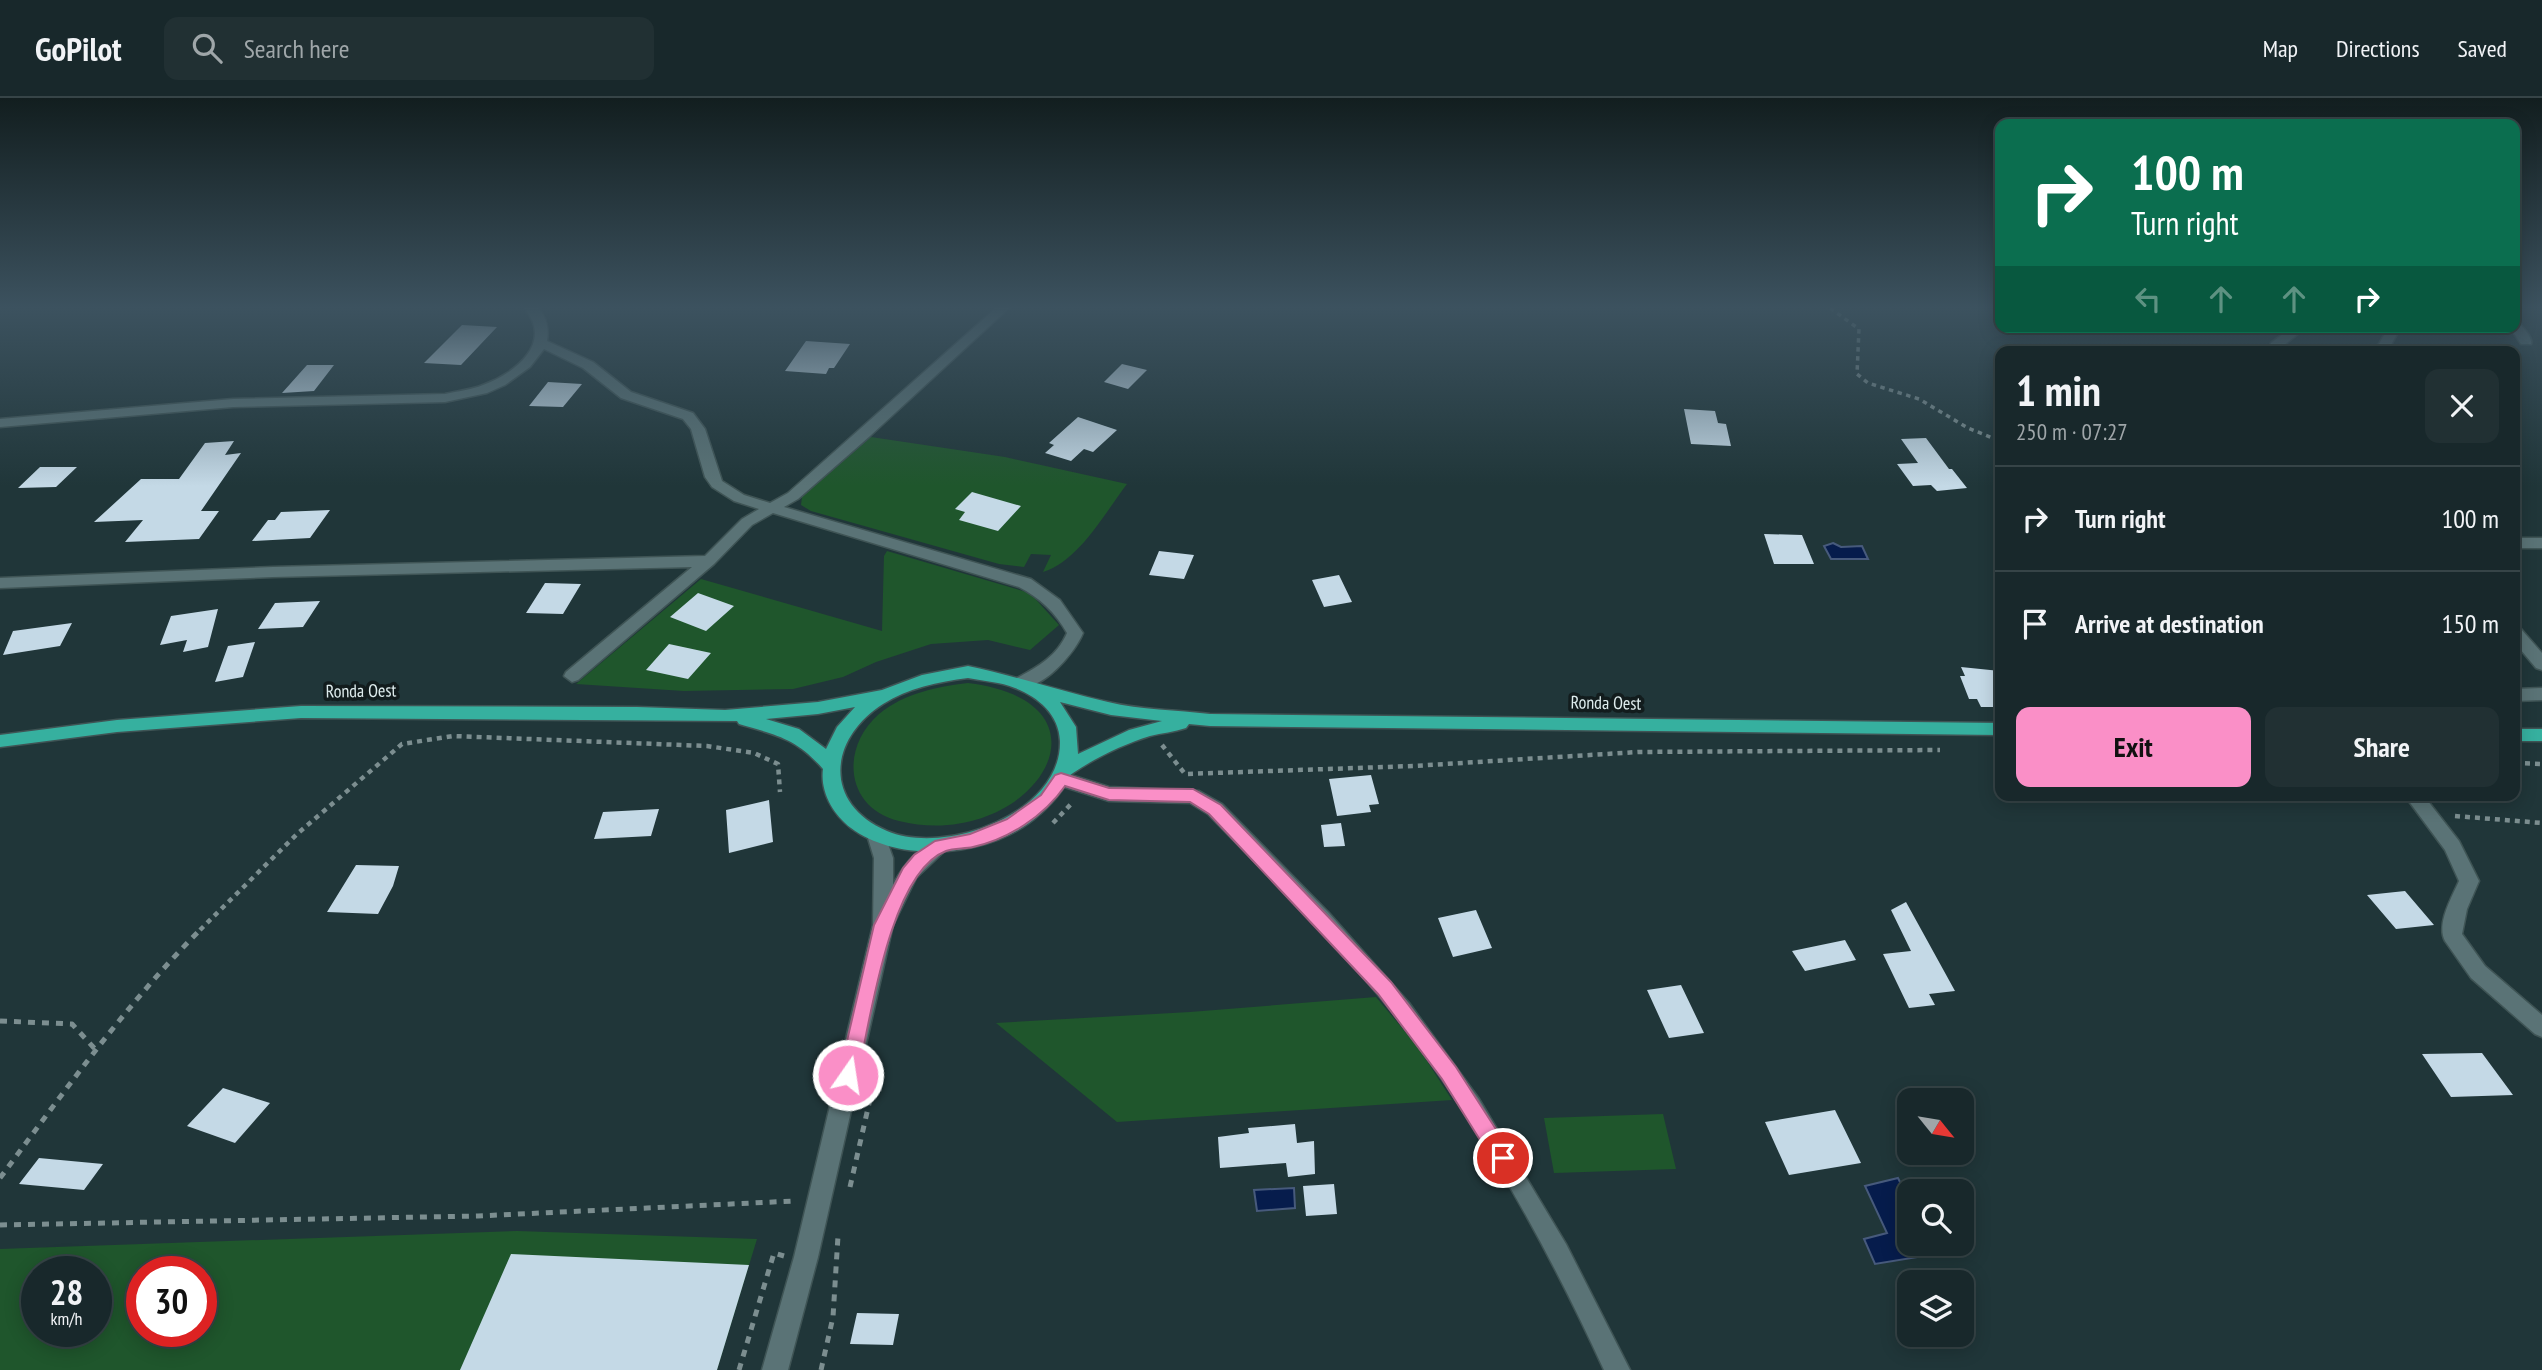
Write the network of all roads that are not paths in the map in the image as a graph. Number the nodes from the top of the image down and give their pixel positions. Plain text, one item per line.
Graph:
1 (521, 367) edge
2 (591, 367) edge
3 (937, 367) edge
4 (0, 423) edge
5 (772, 508) junction
6 (2520, 543) edge
7 (2542, 543) edge
8 (709, 561) junction
9 (0, 583) edge
10 (2520, 639) edge
11 (2542, 664) edge
12 (572, 676) dead end
13 (1031, 686) junction
14 (2542, 694) edge
15 (2520, 695) edge
16 (882, 696) junction
17 (725, 716) junction
18 (1210, 720) junction
19 (1995, 729) edge
20 (2520, 735) edge
21 (2542, 735) edge
22 (0, 741) edge
23 (830, 765) junction
24 (1064, 773) junction
25 (2418, 801) edge
26 (876, 835) junction
27 (942, 845) junction
28 (883, 925) junction
29 (2542, 1028) edge
30 (775, 1370) edge
31 (1617, 1370) edge

1 - 4 street
2 - 5 street
3 - 5 street
5 - 8 street
5 - 13 street
6 - 7 street
8 - 9 street
8 - 12 street
10 - 11 street
13 - 16 main road
13 - 18 main road, Ronda Oest
13 - 24 main road
14 - 15 street
16 - 17 main road, Ronda Oest
16 - 23 main road
17 - 22 main road, Ronda Oest
17 - 23 main road, Ronda Oest
18 - 19 main road, Ronda Oest
18 - 24 main road, Ronda Oest
20 - 21 main road
23 - 26 main road
24 - 27 main road
24 - 31 street
25 - 29 street
26 - 27 main road
26 - 28 street
27 - 28 street
28 - 30 street

